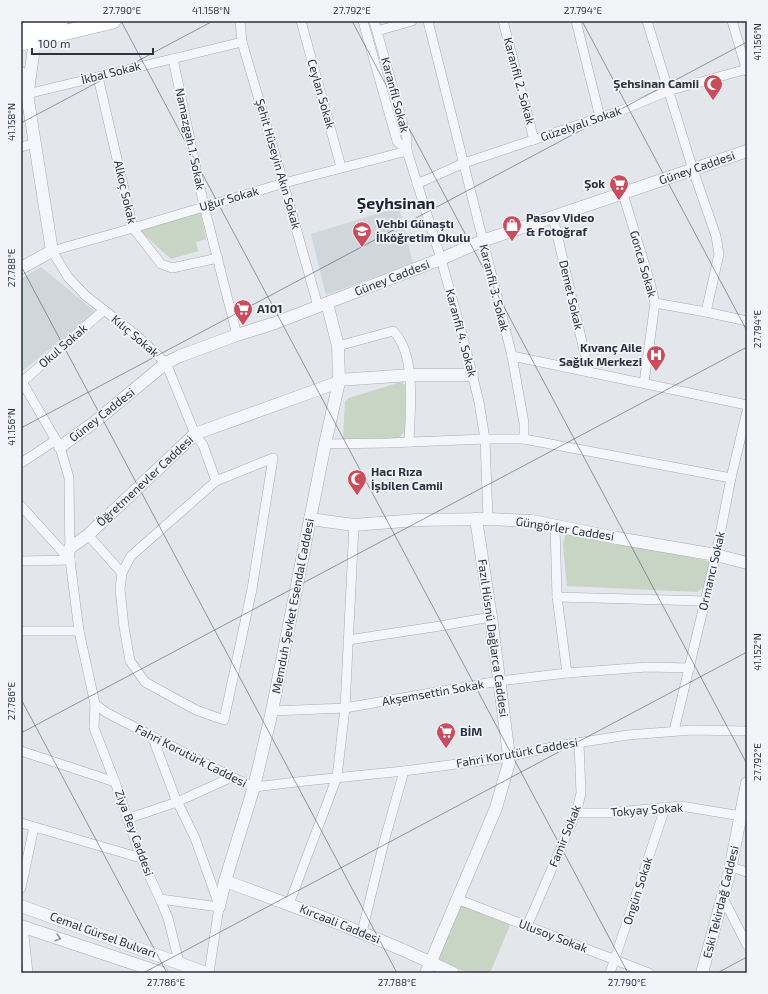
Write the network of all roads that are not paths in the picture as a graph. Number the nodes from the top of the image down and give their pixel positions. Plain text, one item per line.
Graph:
1 (60, 21) edge
2 (113, 21) edge
3 (240, 21) edge
4 (301, 21) edge
5 (363, 21) edge
6 (374, 21) edge
7 (412, 21) edge
8 (428, 21) edge
9 (503, 21) edge
10 (576, 21) edge
11 (647, 21) edge
12 (732, 21) edge
13 (377, 31) junction
14 (28, 33) edge
15 (242, 42) junction
16 (173, 58) junction
17 (747, 69) edge
18 (21, 73) edge
19 (98, 77) junction
20 (668, 91) junction
21 (27, 94) junction
22 (600, 117) junction
23 (534, 140) junction
24 (35, 143) junction
25 (21, 147) edge
26 (407, 151) junction
27 (747, 151) edge
28 (464, 164) junction
29 (341, 167) junction
30 (693, 170) junction
31 (284, 183) junction
32 (417, 184) junction
33 (622, 194) junction
34 (204, 206) junction
35 (553, 217) junction
36 (133, 228) junction
37 (482, 241) junction
38 (52, 251) junction
39 (218, 258) junction
40 (441, 259) junction
41 (21, 268) edge
42 (655, 304) junction
43 (322, 305) junction
44 (104, 310) junction
45 (706, 312) junction
46 (747, 321) edge
47 (237, 335) junction
48 (338, 346) junction
49 (512, 356) junction
50 (166, 363) junction
51 (589, 372) junction
52 (411, 375) junction
53 (472, 375) junction
54 (21, 381) edge
55 (339, 381) junction
56 (644, 383) junction
57 (747, 405) edge
58 (747, 411) edge
59 (195, 434) junction
60 (485, 439) junction
61 (524, 439) junction
62 (409, 442) junction
63 (58, 443) junction
64 (325, 444) junction
65 (21, 463) edge
66 (731, 478) junction
67 (216, 481) junction
68 (21, 506) edge
69 (310, 519) junction
70 (482, 519) junction
71 (354, 525) junction
72 (555, 526) junction
73 (88, 535) junction
74 (70, 554) junction
75 (716, 555) junction
76 (21, 560) edge
77 (747, 563) edge
78 (122, 573) junction
79 (557, 597) junction
80 (705, 601) junction
81 (491, 616) junction
82 (21, 631) edge
83 (79, 631) junction
84 (348, 640) junction
85 (690, 668) junction
86 (567, 674) junction
87 (500, 681) junction
88 (95, 704) junction
89 (345, 708) junction
90 (272, 711) junction
91 (674, 731) junction
92 (747, 731) edge
93 (152, 736) junction
94 (579, 742) junction
95 (21, 751) edge
96 (510, 756) junction
97 (404, 771) junction
98 (232, 777) junction
99 (337, 778) junction
100 (116, 782) junction
101 (747, 783) edge
102 (254, 787) junction
103 (177, 802) junction
104 (665, 808) junction
105 (576, 813) junction
106 (741, 816) junction
107 (127, 819) junction
108 (21, 823) edge
109 (34, 827) junction
110 (141, 858) junction
111 (731, 867) junction
112 (747, 872) edge
113 (225, 881) junction
114 (21, 888) edge
115 (723, 898) junction
116 (160, 899) junction
117 (457, 899) junction
118 (289, 904) junction
119 (21, 906) edge
120 (219, 906) junction
121 (22, 926) edge
122 (527, 926) junction
123 (362, 932) junction
124 (747, 945) edge
125 (615, 959) junction
126 (179, 962) junction
127 (429, 968) edge
128 (160, 972) edge
129 (28, 973) edge
130 (208, 973) edge
131 (453, 973) edge
132 (610, 973) edge
133 (649, 973) edge
134 (702, 973) edge

1 - 14 main road
2 - 14 main road
3 - 15 street, Şehit Hüseyin Akın Sokak
4 - 29 street, Ceylan Sokak
5 - 26 street, Karanfil Sokak
6 - 13 street, Karanfil Sokak
7 - 13 street
8 - 28 street, Karanfil 3. Sokak
9 - 23 street, Karanfil 2. Sokak
10 - 22 street
11 - 20 street
12 - 17 street
13 - 26 street, Karanfil Sokak
14 - 21 street
15 - 16 street, İkbal Sokak
15 - 31 street, Şehit Hüseyin Akın Sokak
16 - 19 street, İkbal Sokak
16 - 34 street, Namazgah 1. Sokak
17 - 20 street, Güzelyalı Sokak
18 - 21 street
19 - 21 street, İkbal Sokak
19 - 36 street, Alkoç Sokak
20 - 22 street, Güzelyalı Sokak
20 - 30 street
21 - 24 street
22 - 23 street, Güzelyalı Sokak
23 - 28 street, Güzelyalı Sokak
24 - 25 street
24 - 38 street
26 - 29 street, Uğur Sokak
26 - 32 street, Karanfil 4. Sokak
27 - 30 street, Güney Caddesi
28 - 32 street, Güzelyalı Sokak
28 - 37 street, Karanfil 3. Sokak
29 - 31 street, Uğur Sokak
30 - 33 street, Güney Caddesi
30 - 45 street
31 - 34 street, Uğur Sokak
31 - 43 street, Şehit Hüseyin Akın Sokak
32 - 40 street, Karanfil 4. Sokak
33 - 35 street, Güney Caddesi
33 - 42 street, Gonca Sokak
34 - 36 street, Uğur Sokak
34 - 39 street, Namazgah 1. Sokak
35 - 37 street, Güney Caddesi
35 - 51 street, Demet Sokak
36 - 38 street, Uğur Sokak
36 - 39 street, Alkoç Sokak
37 - 40 street, Güney Caddesi
37 - 49 street, Karanfil 3. Sokak
38 - 41 street
38 - 44 street, Kılıç Sokak
39 - 47 street, Namazgah 1. Sokak
40 - 43 street, Güney Caddesi
40 - 53 street, Karanfil 4. Sokak
42 - 45 street
42 - 56 street, Gonca Sokak
43 - 47 street, Güney Caddesi
43 - 48 street, Memduh Şevket Esendal Caddesi
44 - 50 street, Kılıç Sokak
44 - 54 street, Okul Sokak
45 - 46 street
47 - 50 street, Güney Caddesi
48 - 52 street
48 - 55 street, Memduh Şevket Esendal Caddesi
49 - 51 street
49 - 61 street, Karanfil 3. Sokak
50 - 59 street, Kılıç Sokak
50 - 63 street, Güney Caddesi
51 - 56 street
52 - 53 street, Öğretmenevler Caddesi
52 - 55 street, Öğretmenevler Caddesi
52 - 62 street
53 - 60 street, Karanfil 4. Sokak
54 - 63 street
55 - 59 street, Öğretmenevler Caddesi
55 - 64 street, Memduh Şevket Esendal Caddesi
56 - 57 street
58 - 66 street, Ormancı Sokak
59 - 67 street, Kılıç Sokak
59 - 73 street, Öğretmenevler Caddesi
60 - 61 street
60 - 62 street
60 - 70 street, Karanfil 4. Sokak
61 - 66 street
62 - 64 street
63 - 65 street
63 - 74 street
64 - 69 street, Memduh Şevket Esendal Caddesi
66 - 75 street, Ormancı Sokak
67 - 78 street
67 - 78 street
68 - 74 street
69 - 71 street, Güngörler Caddesi
69 - 90 street, Memduh Şevket Esendal Caddesi
70 - 71 street, Güngörler Caddesi
70 - 72 street, Güngörler Caddesi
70 - 81 street, Fazıl Hüsnü Dağlarca Caddesi
71 - 84 street
72 - 75 street, Güngörler Caddesi
72 - 79 street
73 - 74 street, Öğretmenevler Caddesi
73 - 78 street
74 - 76 street
74 - 83 street
75 - 77 street, Güngörler Caddesi
75 - 80 street, Ormancı Sokak
79 - 80 street
79 - 86 street
80 - 85 street, Ormancı Sokak
81 - 84 street
81 - 87 street, Fazıl Hüsnü Dağlarca Caddesi
82 - 83 street
83 - 88 street
84 - 89 street
85 - 86 street, Akşemsettin Sokak
85 - 91 street, Ormancı Sokak
86 - 87 street, Akşemsettin Sokak
87 - 89 street, Akşemsettin Sokak
87 - 96 street, Fazıl Hüsnü Dağlarca Caddesi
88 - 93 street, Fahri Korutürk Caddesi
88 - 100 street, Ziya Bey Caddesi
89 - 90 street, Akşemsettin Sokak
89 - 99 street
90 - 102 street, Memduh Şevket Esendal Caddesi
91 - 92 street, Fahri Korutürk Caddesi
91 - 94 street, Fahri Korutürk Caddesi
93 - 98 street, Fahri Korutürk Caddesi
93 - 103 street
94 - 96 street, Fahri Korutürk Caddesi
94 - 105 street, Famir Sokak
95 - 100 street
96 - 97 street, Fahri Korutürk Caddesi
96 - 117 street, Fazıl Hüsnü Dağlarca Caddesi
97 - 99 street, Fahri Korutürk Caddesi
97 - 123 street
98 - 102 street, Fahri Korutürk Caddesi
98 - 103 street
99 - 102 street, Fahri Korutürk Caddesi
99 - 118 street
100 - 107 street, Ziya Bey Caddesi
101 - 106 street, Eski Tekirdağ Caddesi
102 - 113 street, Memduh Şevket Esendal Caddesi
103 - 107 street
103 - 120 street
104 - 105 street, Tokyay Sokak
104 - 106 street, Tokyay Sokak
104 - 125 street, Ongün Sokak
105 - 122 street, Famir Sokak
106 - 111 street, Eski Tekirdağ Caddesi
107 - 110 street, Ziya Bey Caddesi
108 - 109 street
109 - 110 street
109 - 114 street
110 - 116 street, Ziya Bey Caddesi
111 - 112 street
111 - 115 street, Eski Tekirdağ Caddesi
113 - 118 street, Kırcaali Caddesi
113 - 120 street, Memduh Şevket Esendal Caddesi
115 - 124 street
115 - 134 street, Eski Tekirdağ Caddesi
116 - 120 street
116 - 126 street, Ziya Bey Caddesi
117 - 122 street, Ulusoy Sokak
117 - 127 street, Fazıl Hüsnü Dağlarca Caddesi
118 - 123 street, Kırcaali Caddesi
119 - 126 street, Cemal Gürsel Bulvarı
120 - 130 street
121 -> 128 street, Cemal Gürsel Bulvarı
121 - 129 street
122 - 125 street, Ulusoy Sokak
123 - 127 street, Kırcaali Caddesi
125 - 132 street, Ongün Sokak
125 - 133 street, Ulusoy Sokak
126 - 130 street, Cemal Gürsel Bulvarı
127 - 131 street, Kırcaali Caddesi

